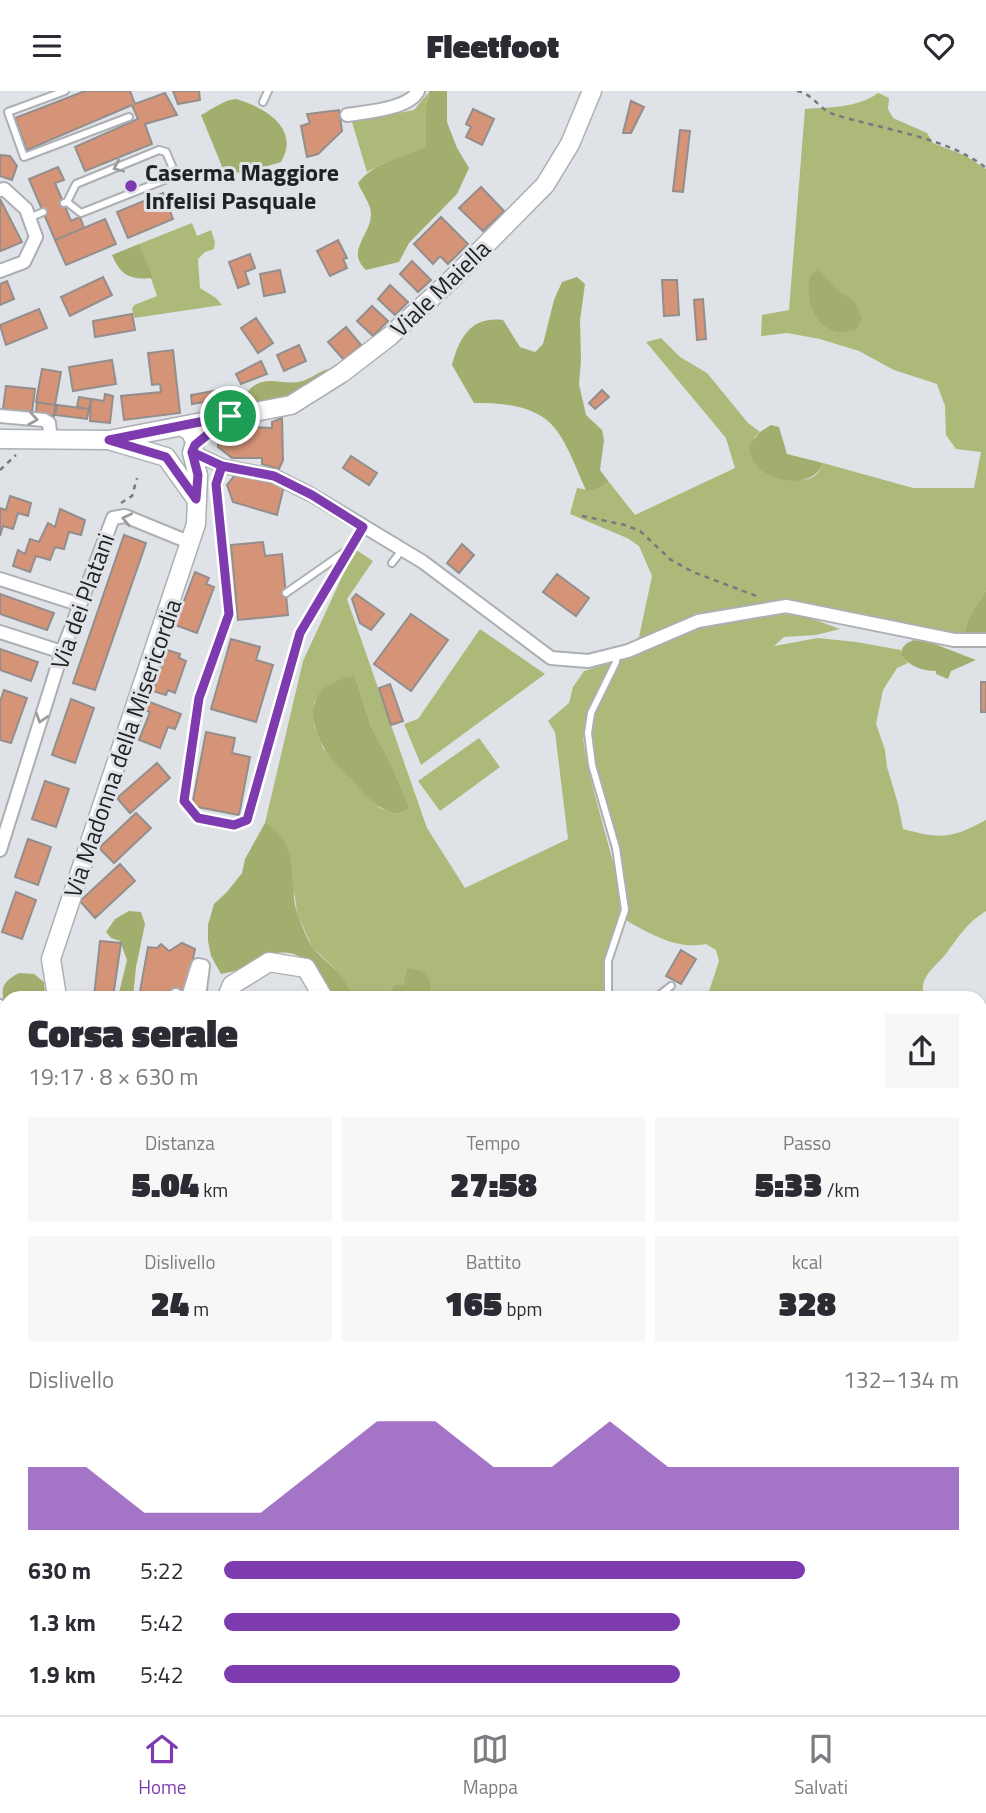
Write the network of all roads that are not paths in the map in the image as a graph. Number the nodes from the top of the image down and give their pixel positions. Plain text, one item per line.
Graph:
1 (65, 91) edge
2 (268, 91) edge
3 (418, 91) edge
4 (592, 91) edge
5 (262, 102) dead end
6 (346, 115) dead end
7 (128, 117) dead end
8 (0, 190) edge
9 (66, 202) joint
10 (43, 212) dead end
11 (29, 218) junction
12 (0, 271) edge
13 (0, 416) edge
14 (230, 416) junction
15 (175, 428) junction
16 (0, 439) edge
17 (51, 440) junction
18 (109, 440) junction
19 (193, 450) junction
20 (167, 458) junction
21 (222, 466) junction
22 (196, 499) junction
23 (363, 527) junction
24 (191, 543) junction
25 (351, 548) junction
26 (402, 550) junction
27 (393, 563) dead end
28 (0, 579) edge
29 (286, 593) dead end
30 (78, 604) junction
31 (0, 632) edge
32 (986, 640) edge
33 (62, 652) junction
34 (617, 654) junction
35 (1, 847) edge
36 (671, 986) dead end
37 (56, 991) edge
38 (183, 991) edge
39 (201, 991) edge
40 (230, 991) edge
41 (319, 991) edge
42 (608, 991) edge
43 (665, 991) edge

1 - 7 lane
2 - 5 lane
3 - 6 street
4 - 14 main road, Viale Maiella
8 - 11 street
9 -> 9 lane
10 - 11 lane
11 - 12 street
13 -> 17 street
14 - 15 main road, Viale Maiella
14 - 19 main road
15 - 18 main road, Viale Maiella
15 - 19 main road
15 - 20 main road
16 - 17 main road
17 - 18 main road
18 - 20 main road
19 - 20 main road
19 - 21 street
19 - 22 main road, Via Madonna della Misericordia
20 - 22 main road
21 - 23 street
21 - 25 lane
22 - 24 main road, Via Madonna della Misericordia
23 - 25 lane
23 - 26 street
24 -> 30 street, Via dei Platani
24 - 37 main road, Via Madonna della Misericordia
25 - 29 lane
26 - 27 lane
26 - 34 street
28 - 30 street
30 - 33 street, Via dei Platani
31 - 33 street
32 - 34 street
33 -> 35 street, Via dei Platani
34 - 42 lane
36 - 43 lane
38 - 39 street
40 - 41 main road

